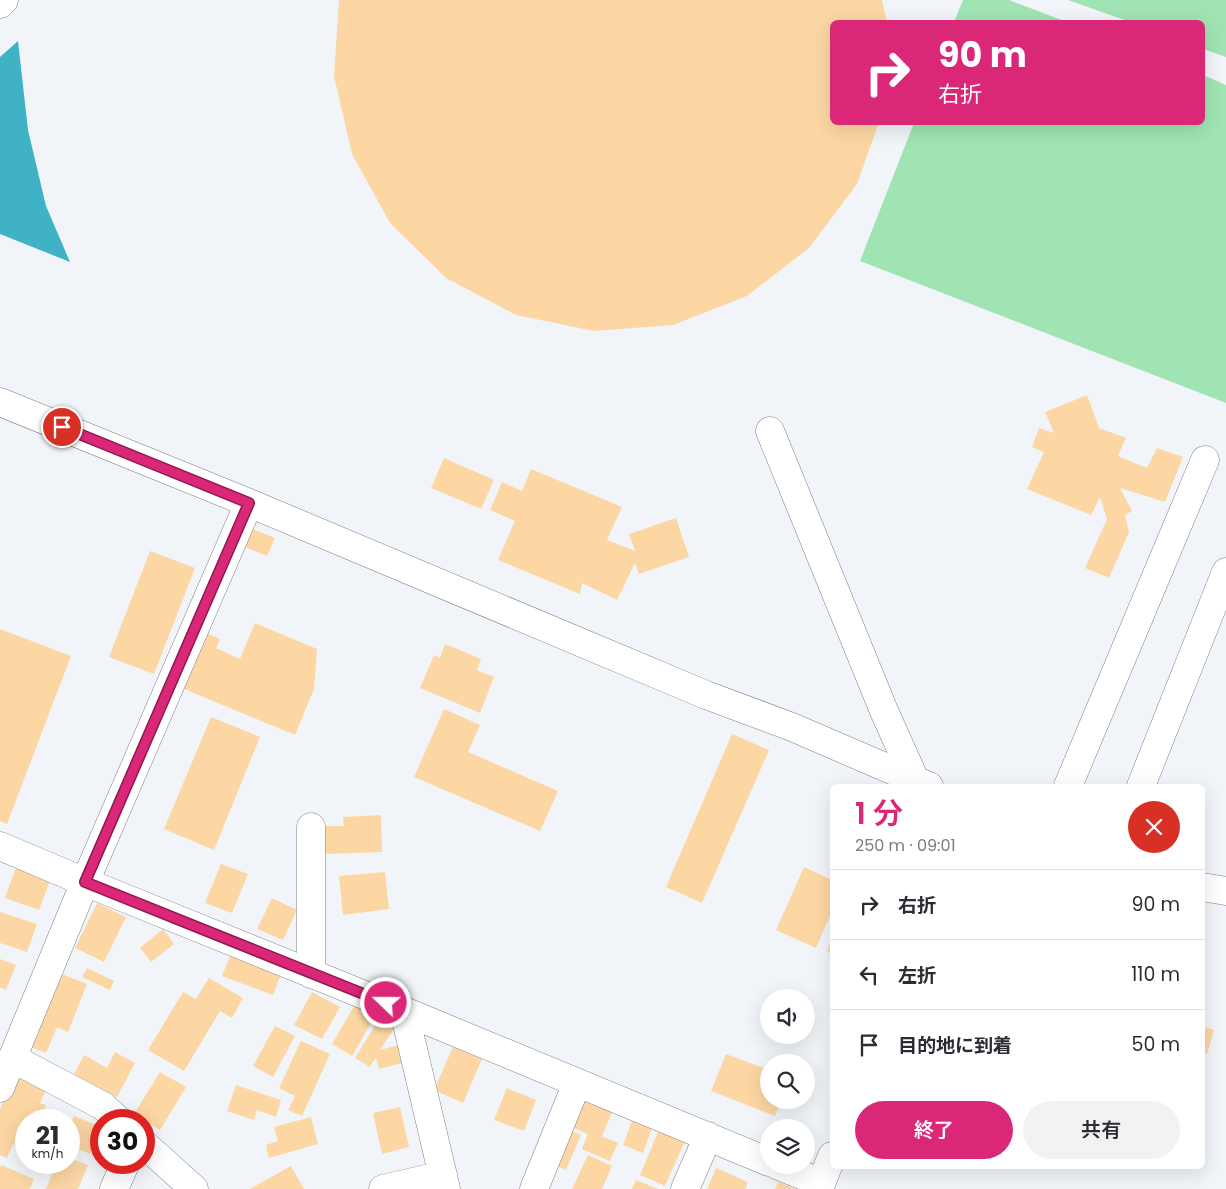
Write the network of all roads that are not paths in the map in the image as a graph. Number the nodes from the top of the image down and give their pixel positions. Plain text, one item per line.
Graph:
1 (4, 0) edge
2 (0, 4) edge
3 (0, 402) edge
4 (770, 431) dead end
5 (1205, 460) dead end
6 (249, 503) junction
7 (1226, 572) edge
8 (922, 783) edge
9 (1069, 784) edge
10 (1142, 784) edge
11 (311, 827) dead end
12 (0, 846) edge
13 (85, 882) junction
14 (1205, 888) edge
15 (1226, 891) edge
16 (312, 974) junction
17 (404, 1011) junction
18 (12, 1058) junction
19 (578, 1083) junction
20 (0, 1088) edge
21 (105, 1109) edge
22 (708, 1136) junction
23 (155, 1154) edge
24 (760, 1158) edge
25 (830, 1161) edge
26 (121, 1174) edge
27 (795, 1174) edge
28 (444, 1182) edge
29 (820, 1186) edge
30 (114, 1189) edge
31 (194, 1189) edge
32 (383, 1189) edge
33 (534, 1189) edge
34 (685, 1189) edge

1 - 2 street
3 - 6 street
4 - 8 street
5 - 9 street
6 - 8 street
6 - 13 street
7 - 10 street
11 - 16 street
12 - 13 street
13 - 16 street
13 - 18 street
14 - 15 street
16 - 17 street
17 - 19 street
17 - 28 street
18 - 20 street
18 - 21 street
19 - 22 street
19 - 33 street
22 - 24 street
22 - 34 street
23 - 31 street
25 - 29 street
26 - 30 street
27 - 29 street
28 - 32 street

